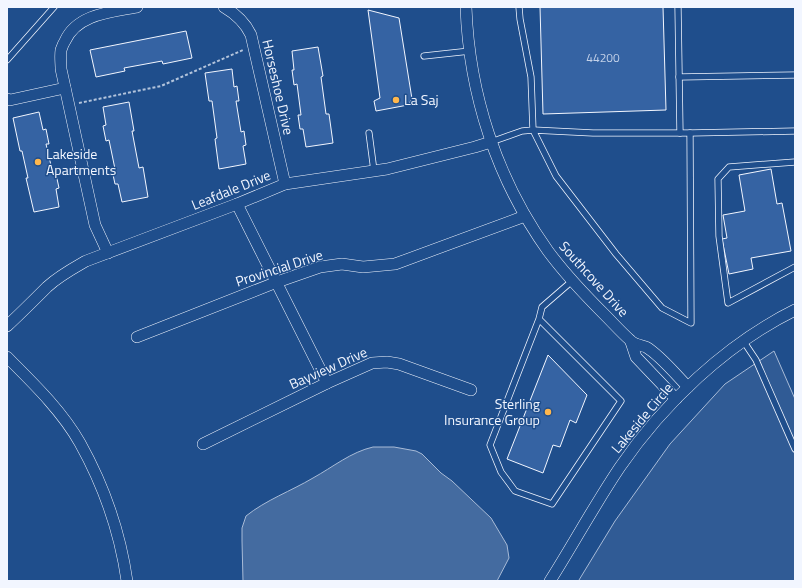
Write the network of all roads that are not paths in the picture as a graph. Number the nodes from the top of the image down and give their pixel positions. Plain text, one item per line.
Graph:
1 (54, 7) edge
2 (137, 7) edge
3 (224, 7) edge
4 (466, 7) edge
5 (519, 7) edge
6 (678, 7) edge
7 (470, 51) junction
8 (424, 56) dead end
9 (7, 60) edge
10 (795, 75) edge
11 (679, 77) junction
12 (65, 88) junction
13 (7, 99) edge
14 (533, 130) junction
15 (795, 131) edge
16 (369, 133) dead end
17 (680, 133) junction
18 (690, 133) junction
19 (491, 142) junction
20 (795, 162) edge
21 (374, 171) junction
22 (285, 184) junction
23 (237, 204) junction
24 (525, 216) junction
25 (108, 253) junction
26 (795, 267) edge
27 (572, 281) junction
28 (277, 282) junction
29 (794, 313) edge
30 (539, 319) junction
31 (7, 326) edge
32 (137, 337) dead end
33 (631, 342) junction
34 (744, 342) junction
35 (7, 357) edge
36 (327, 383) junction
37 (688, 387) junction
38 (471, 390) dead end
39 (676, 399) junction
40 (203, 444) dead end
41 (795, 448) edge
42 (553, 580) edge
43 (127, 581) edge

1 - 9 lane
2 - 12 street
3 - 22 street, Horseshoe Drive
4 - 7 street, Southcove Drive
5 - 14 lane
6 - 11 lane
7 - 8 lane
7 - 19 street, Southcove Drive
10 - 11 lane
11 - 17 lane
12 - 13 street
12 - 25 street
14 - 17 lane
14 - 18 lane
14 - 19 lane
15 - 18 lane
16 - 21 lane
17 - 18 lane
19 - 21 street, Leafdale Drive
19 - 24 street, Southcove Drive
20 - 26 lane
21 - 22 street, Leafdale Drive
22 - 23 street, Leafdale Drive
23 - 25 street, Leafdale Drive
23 - 28 street
24 - 27 street, Southcove Drive
24 - 28 street, Provincial Drive
25 - 31 street, Leafdale Drive
27 - 30 lane
27 - 33 street, Southcove Drive
28 - 32 street, Provincial Drive
28 - 36 street
29 - 34 street, Lakeside Circle
30 - 30 lane
33 - 37 street, Southcove Drive
33 - 39 street, Southcove Drive
34 - 37 street, Lakeside Circle
34 - 41 lane
35 - 43 street
36 - 38 street, Bayview Drive
36 - 40 street, Bayview Drive
37 - 39 street, Lakeside Circle
39 - 42 street, Lakeside Circle

